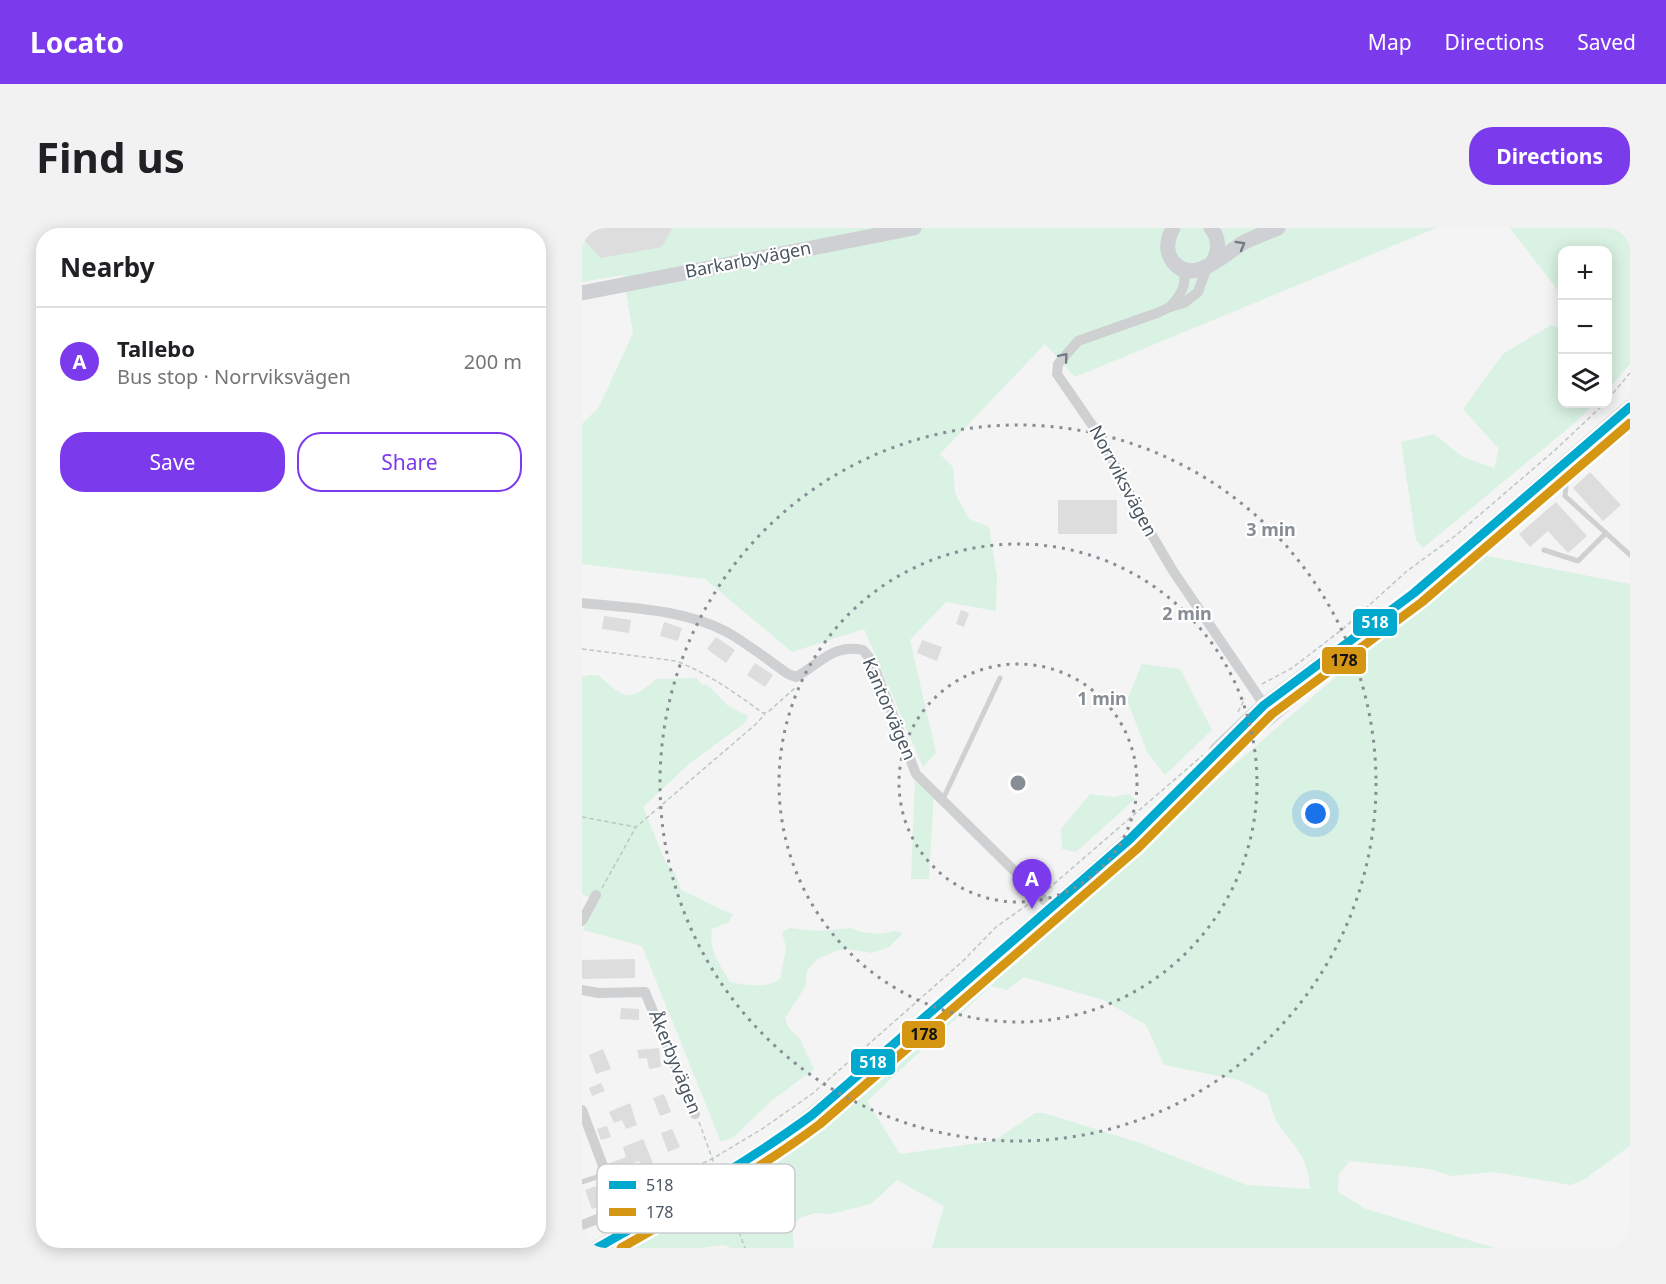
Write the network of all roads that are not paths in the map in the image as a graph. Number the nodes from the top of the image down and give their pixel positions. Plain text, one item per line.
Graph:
1 (914, 228) edge
2 (1210, 228) edge
3 (1278, 228) edge
4 (1173, 229) edge
5 (1208, 267) junction
6 (1182, 268) junction
7 (582, 293) edge
8 (1170, 306) junction
9 (1630, 407) edge
10 (1557, 471) junction
11 (1606, 533) junction
12 (1544, 550) dead end
13 (1630, 555) edge
14 (1414, 593) junction
15 (582, 603) edge
16 (1340, 659) junction
17 (1000, 678) dead end
18 (1268, 710) junction
19 (1218, 763) junction
20 (943, 799) junction
21 (1130, 839) junction
22 (596, 895) road end
23 (1052, 908) junction
24 (582, 921) edge
25 (582, 990) edge
26 (582, 1110) edge
27 (695, 1114) road end
28 (602, 1164) edge
29 (740, 1164) edge
30 (597, 1177) edge
31 (582, 1182) edge
32 (597, 1219) edge
33 (582, 1225) edge
34 (623, 1233) edge
35 (597, 1248) edge

1 - 7 street, Barkarbyvägen
2 - 5 street, Norrviksvägen
5 -> 3 street
4 - 6 street
5 - 6 street
5 - 8 street, Norrviksvägen
6 - 8 street
18 -> 8 street, Norrviksvägen
9 - 10 street
10 - 11 lane
10 - 14 street
11 - 12 lane
11 - 13 lane
14 - 16 street
14 - 18 street
15 - 20 street, Kantorvägen
16 - 18 street
16 - 19 street
17 - 20 lane
18 - 19 street
18 - 21 street
19 - 21 street
20 - 23 street
21 - 23 street
22 - 24 street
23 - 29 street
25 - 27 street, Åkerbyvägen
26 - 28 street
30 - 31 lane
32 - 33 street
34 - 35 street

